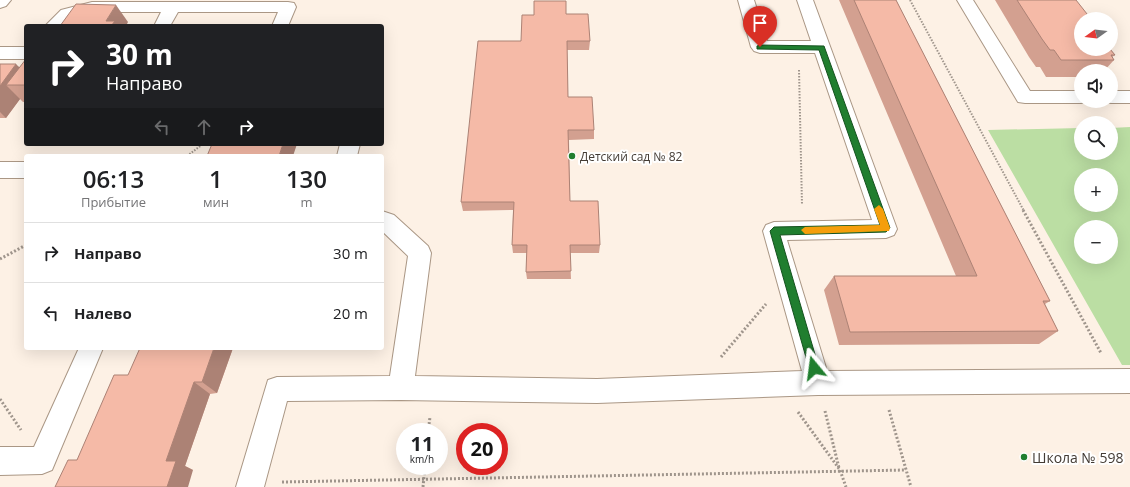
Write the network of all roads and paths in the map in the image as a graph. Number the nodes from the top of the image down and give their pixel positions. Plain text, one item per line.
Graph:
1 (3, 0) edge
2 (746, 0) edge
3 (805, 0) edge
4 (910, 0) edge
5 (965, 0) edge
6 (0, 3) edge
7 (172, 7) junction
8 (56, 24) edge
9 (163, 24) edge
10 (281, 24) edge
11 (799, 47) junction
12 (822, 47) junction
13 (24, 53) edge
14 (0, 54) edge
15 (1074, 97) edge
16 (1118, 97) edge
17 (1130, 97) edge
18 (200, 146) edge
19 (190, 154) edge
20 (0, 170) edge
21 (24, 170) edge
22 (384, 220) edge
23 (802, 230) junction
24 (24, 246) edge
25 (0, 259) edge
26 (788, 278) junction
27 (90, 350) edge
28 (1123, 381) edge
29 (818, 383) junction
30 (778, 384) junction
31 (882, 384) junction
32 (696, 387) junction
33 (400, 388) junction
34 (0, 461) edge
35 (840, 470) junction
36 (906, 470) junction
37 (424, 475) edge
38 (423, 480) junction
39 (251, 485) edge
40 (423, 487) edge
41 (846, 487) edge
42 (911, 487) edge

1 - 6 lane
2 - 11 lane
3 - 12 lane
4 - 28 path
5 - 15 lane
7 - 8 lane
7 - 9 lane
7 - 10 lane
11 - 12 lane
11 - 23 path
12 - 23 lane
13 - 14 lane
16 - 17 lane
18 - 19 path
20 - 21 lane
22 - 33 lane
23 - 26 lane
24 - 25 path
26 - 29 lane
26 - 32 path
27 - 34 lane
28 - 31 lane
29 - 30 lane
29 - 31 lane
29 - 35 path
30 - 32 lane
30 - 35 path
31 - 36 path
32 - 33 lane
33 - 39 lane
35 - 36 path
35 - 38 path
35 - 41 path
36 - 42 path
37 - 38 path
38 - 39 path
38 - 40 path

